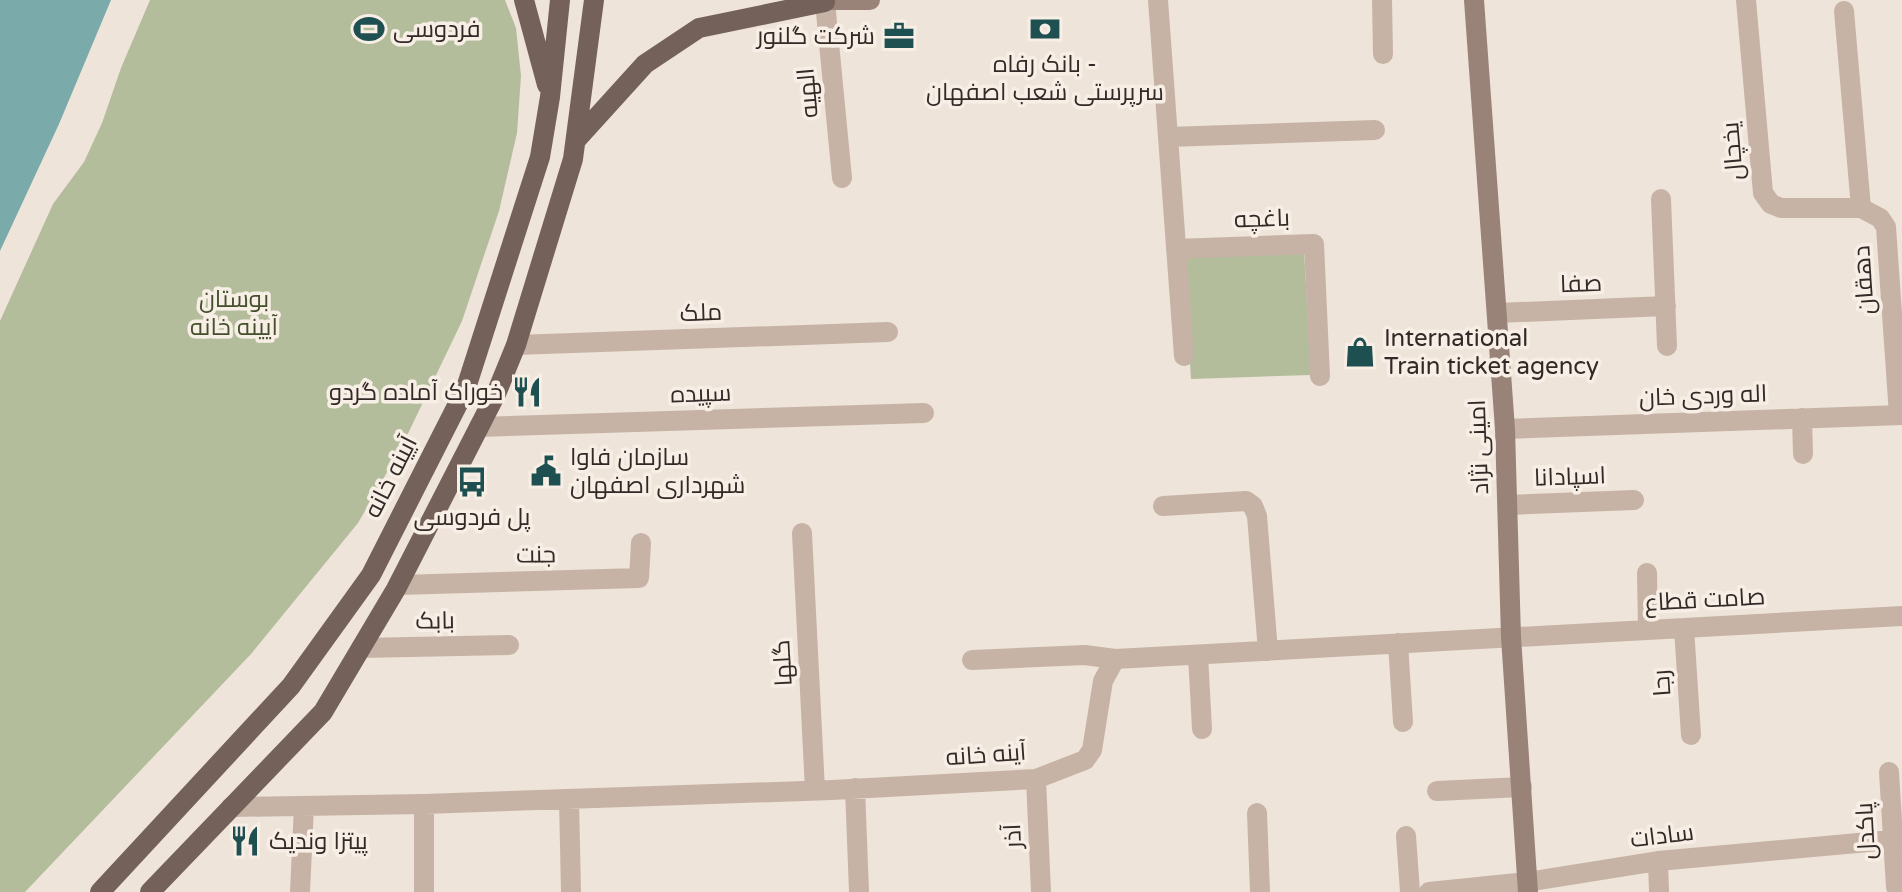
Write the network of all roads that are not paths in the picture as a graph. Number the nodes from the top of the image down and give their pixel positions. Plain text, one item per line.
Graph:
1 (524, 0) edge
2 (560, 0) edge
3 (594, 0) edge
4 (870, 0) edge
5 (1158, 0) edge
6 (1382, 0) edge
7 (1474, 0) edge
8 (1746, 0) edge
9 (815, 1) edge
10 (1844, 11) dead end
11 (1383, 54) dead end
12 (550, 97) junction
13 (1375, 130) dead end
14 (1168, 137) junction
15 (577, 139) junction
16 (842, 178) dead end
17 (1661, 199) dead end
18 (1861, 208) junction
19 (1176, 249) junction
20 (1666, 306) junction
21 (1498, 313) junction
22 (888, 332) dead end
23 (516, 345) junction
24 (1667, 346) dead end
25 (1184, 356) dead end
26 (1320, 376) dead end
27 (924, 413) dead end
28 (1900, 415) edge
29 (1802, 418) junction
30 (479, 427) junction
31 (1505, 429) junction
32 (1803, 454) dead end
33 (1634, 500) dead end
34 (1508, 505) junction
35 (1163, 506) dead end
36 (802, 533) dead end
37 (641, 543) dead end
38 (1647, 573) dead end
39 (399, 585) junction
40 (1902, 616) edge
41 (1684, 628) junction
42 (1648, 630) junction
43 (1511, 637) junction
44 (1398, 643) junction
45 (509, 645) dead end
46 (361, 648) junction
47 (1268, 651) junction
48 (1198, 655) junction
49 (1115, 659) junction
50 (972, 660) dead end
51 (1403, 722) dead end
52 (1202, 729) dead end
53 (1691, 735) dead end
54 (1889, 772) dead end
55 (1036, 779) junction
56 (1522, 787) junction
57 (855, 788) junction
58 (815, 790) junction
59 (1437, 791) dead end
60 (569, 799) junction
61 (424, 804) junction
62 (304, 806) junction
63 (231, 807) junction
64 (1257, 813) dead end
65 (1406, 836) dead end
66 (1898, 840) edge
67 (1658, 861) junction
68 (1527, 887) edge
69 (1896, 887) dead end
70 (100, 892) edge
71 (150, 892) edge
72 (300, 892) edge
73 (424, 892) edge
74 (571, 892) edge
75 (859, 892) edge
76 (1041, 892) edge
77 (1260, 892) edge
78 (1410, 892) edge
79 (1429, 892) edge
80 (1659, 892) edge

1 - 12 main road
2 - 12 main road, آیینه خانه
3 - 15 main road
4 - 9 street
5 - 14 street
6 - 11 street
7 - 21 street, امینی نژاد
8 - 18 street, یخچال
9 - 15 main road
9 - 16 street, الهیه
10 - 18 street
12 - 70 main road, آیینه خانه
13 - 14 street
14 - 19 street
15 - 23 main road
17 - 20 street
18 - 28 street, دهقان
19 - 25 street
19 - 26 street, باغچه
20 - 21 street, صفا
20 - 24 street
21 - 31 street, امینی نژاد
22 - 23 street, ملک
23 - 30 main road
27 - 30 street, سپیده
28 - 29 street, اله وردی خان
29 - 31 street, اله وردی خان
29 - 32 street
30 - 39 main road
31 - 34 street, امینی نژاد
33 - 34 street, اسپادانا
34 - 43 street, امینی نژاد
35 - 47 street
36 - 58 street, گلها
37 - 39 street, جنت
38 - 42 street
39 - 46 main road
40 - 41 street, صامت قطاع
41 - 42 street, صامت قطاع
41 - 53 street, رجا
42 - 43 street, صامت قطاع
43 - 44 street
43 - 56 street, امینی نژاد
44 - 47 street
44 - 51 street
45 - 46 street, بابک
46 - 63 main road
47 - 48 street
48 - 49 street
48 - 52 street
49 - 50 street
49 - 55 street, آینه خانه
54 - 66 street, پاکدل
55 - 57 street, آینه خانه
55 - 76 street, آذر
56 - 59 street
56 - 68 street, امینی نژاد
57 - 58 street, آینه خانه
57 - 75 street
58 - 60 street, آینه خانه
60 - 61 street, آینه خانه
60 - 74 street
61 - 62 street, آینه خانه
61 - 73 street
62 - 63 street, آینه خانه
62 - 72 street
63 - 71 main road
64 - 77 street
65 - 78 street
66 - 67 street, سادات
66 - 69 street, پاکدل
67 - 68 street, سادات
67 - 80 street
68 - 79 street, سادات

